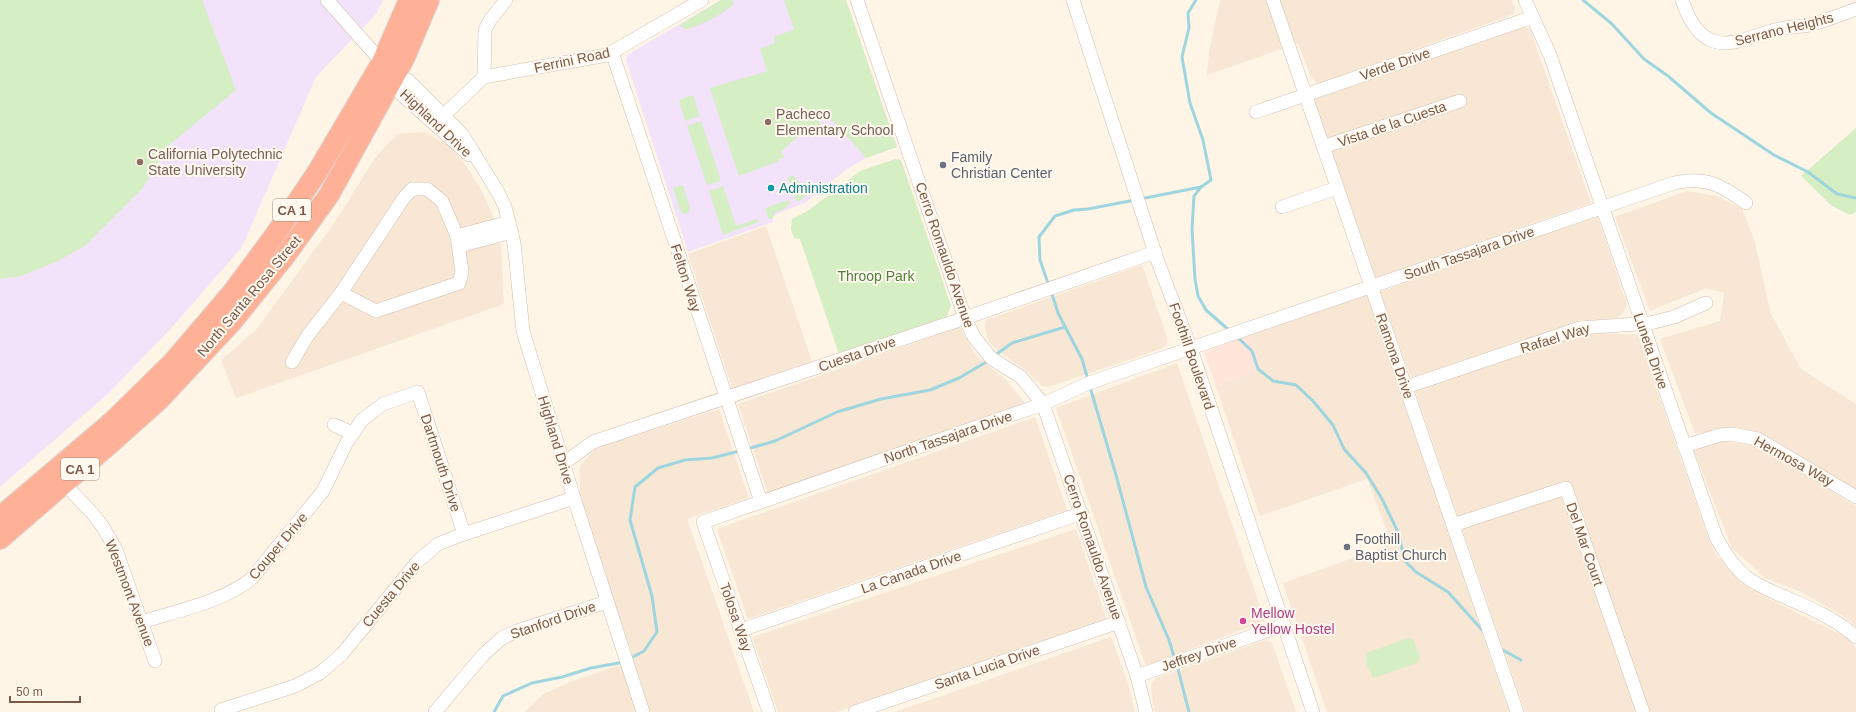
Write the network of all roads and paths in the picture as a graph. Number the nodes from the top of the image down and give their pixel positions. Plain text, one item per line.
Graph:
1 (327, 0) edge
2 (409, 0) edge
3 (429, 0) edge
4 (506, 0) edge
5 (702, 0) edge
6 (857, 0) edge
7 (1073, 0) edge
8 (1273, 0) edge
9 (1525, 0) edge
10 (1682, 0) edge
11 (1856, 9) edge
12 (1533, 17) junction
13 (612, 52) junction
14 (388, 70) junction
15 (484, 77) junction
16 (1305, 95) junction
17 (1460, 101) dead end
18 (1256, 112) dead end
19 (444, 115) junction
20 (1323, 147) junction
21 (483, 166) junction
22 (1337, 188) junction
23 (1746, 202) dead end
24 (1282, 207) dead end
25 (1602, 208) junction
26 (511, 227) junction
27 (458, 241) junction
28 (1155, 252) junction
29 (1371, 287) junction
30 (341, 293) junction
31 (1706, 304) dead end
32 (965, 318) junction
33 (1642, 324) junction
34 (1191, 349) junction
35 (292, 362) dead end
36 (1406, 387) junction
37 (418, 392) joint
38 (726, 398) junction
39 (1043, 404) junction
40 (334, 425) dead end
41 (352, 433) junction
42 (1684, 446) junction
43 (564, 463) junction
44 (59, 478) junction
45 (1856, 497) edge
46 (574, 498) junction
47 (761, 502) junction
48 (1082, 513) junction
49 (0, 517) edge
50 (703, 522) joint
51 (1453, 525) junction
52 (464, 534) junction
53 (0, 539) edge
54 (608, 602) junction
55 (142, 622) junction
56 (1119, 622) junction
57 (1284, 625) junction
58 (741, 630) junction
59 (1856, 637) edge
60 (155, 661) dead end
61 (1137, 676) junction
62 (221, 710) dead end
63 (435, 712) edge
64 (643, 712) edge
65 (768, 712) edge
66 (855, 712) edge
67 (1146, 712) edge
68 (1313, 712) edge
69 (1517, 712) edge
70 (1643, 712) edge

1 - 14 street, Highland Drive
2 - 14 highway, North Santa Rosa Street / CA 1
3 - 14 highway, North Santa Rosa Street / CA 1
4 - 15 street
5 - 13 street, Ferrini Road
6 - 32 street, Cerro Romauldo Avenue
7 - 28 street, Foothill Boulevard
8 - 16 street, Ramona Drive
9 - 12 street, Luneta Drive
10 - 11 street, Serrano Heights
12 - 16 street, Verde Drive
12 - 25 street, Luneta Drive
13 - 15 street, Ferrini Road
13 - 38 street, Felton Way
14 - 19 street, Highland Drive
14 - 21 street, Highland Drive
14 - 44 highway, North Santa Rosa Street / CA 1
15 - 19 street
16 - 18 street, Verde Drive
16 - 20 street, Ramona Drive
17 - 20 street, Vista de la Cuesta
19 - 21 street, Highland Drive
20 - 22 street, Ramona Drive
21 - 26 street, Highland Drive
22 - 24 street
22 - 29 street, Ramona Drive
23 - 25 street, South Tassajara Drive
25 - 29 street, South Tassajara Drive
25 - 33 street, Luneta Drive
26 - 27 street
26 - 43 street, Highland Drive
27 - 30 street
27 - 30 street
28 - 32 street, Cuesta Drive
28 - 34 street, Foothill Boulevard
29 - 34 street, South Tassajara Drive
29 - 36 street, Ramona Drive
30 - 35 street
31 - 33 street, Rafael Way
32 - 38 street, Cuesta Drive
32 - 39 street, Cerro Romauldo Avenue
33 - 36 street, Rafael Way
33 - 42 street, Luneta Drive
34 - 39 street, North Tassajara Drive
34 - 57 street, Foothill Boulevard
36 - 51 street, Ramona Drive
37 - 41 street, Couper Drive
37 - 52 street, Dartmouth Drive
38 - 43 street, Cuesta Drive
38 - 47 street, Felton Way
39 - 47 street, North Tassajara Drive
39 - 48 street, Cerro Romauldo Avenue
40 - 41 street
41 - 55 street, Couper Drive
42 - 45 street, Hermosa Way
42 - 59 street, Luneta Drive
43 - 46 street, Highland Drive
44 - 49 highway, North Santa Rosa Street / CA 1
44 - 53 highway, North Santa Rosa Street / CA 1
44 - 55 street, Westmont Avenue
46 - 52 street, Cuesta Drive
46 - 54 street, Highland Drive
47 - 50 street, North Tassajara Drive
48 - 56 street, Cerro Romauldo Avenue
48 - 58 street, La Canada Drive
50 - 58 street, Tolosa Way
51 - 69 street, Ramona Drive
51 - 70 street, Del Mar Court
52 - 62 street, Cuesta Drive
54 - 63 street, Stanford Drive
54 - 64 street, Highland Drive
55 - 60 street, Westmont Avenue
56 - 61 street, Cerro Romauldo Avenue
56 - 66 street, Santa Lucia Drive
57 - 61 street, Jeffrey Drive
57 - 68 street, Foothill Boulevard
58 - 65 street, Tolosa Way
61 - 67 street, Cerro Romauldo Avenue

